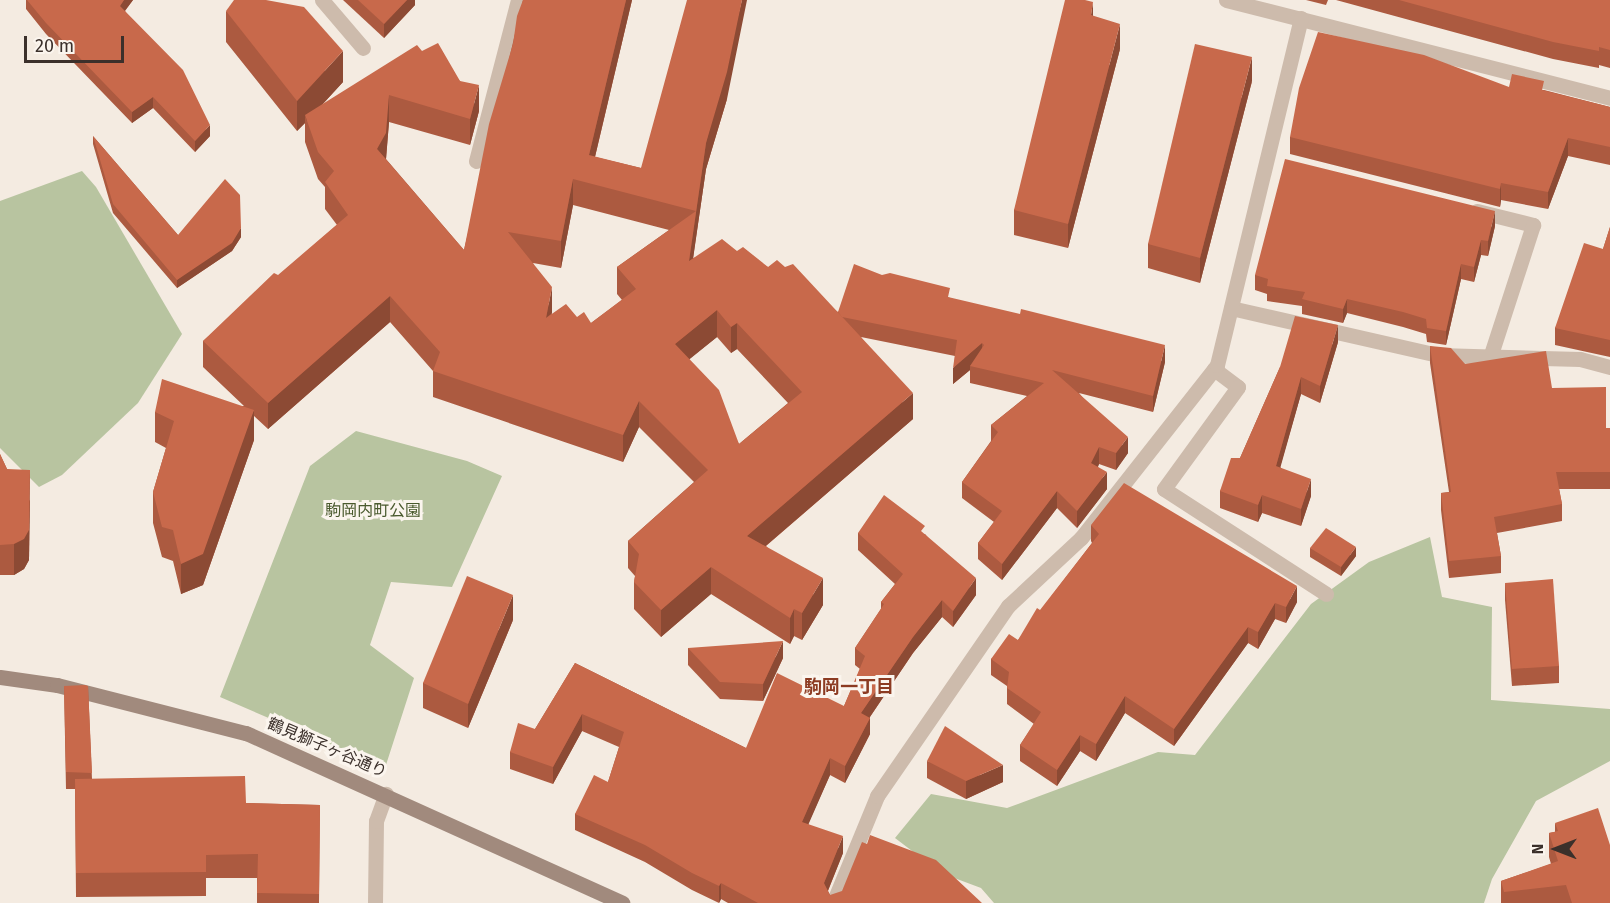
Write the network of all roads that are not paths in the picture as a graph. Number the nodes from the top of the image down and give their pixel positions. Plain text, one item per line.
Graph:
1 (322, 0) edge
2 (518, 0) edge
3 (1226, 0) edge
4 (1301, 18) junction
5 (363, 48) dead end
6 (1610, 98) edge
7 (476, 161) dead end
8 (1464, 207) edge
9 (1232, 308) junction
10 (1491, 354) junction
11 (1610, 367) edge
12 (1214, 369) junction
13 (1326, 594) dead end
14 (0, 677) edge
15 (386, 794) junction
16 (375, 903) edge
17 (622, 903) edge
18 (833, 903) edge

1 - 5 street
2 - 7 street
3 - 4 street
4 - 6 street
4 - 9 street
8 - 10 street
9 - 10 street
9 - 12 street
10 - 11 street
12 - 13 street
12 - 18 street
14 - 15 main road, 鶴見獅子ヶ谷通り
15 - 16 street
15 - 17 main road, 鶴見獅子ヶ谷通り

